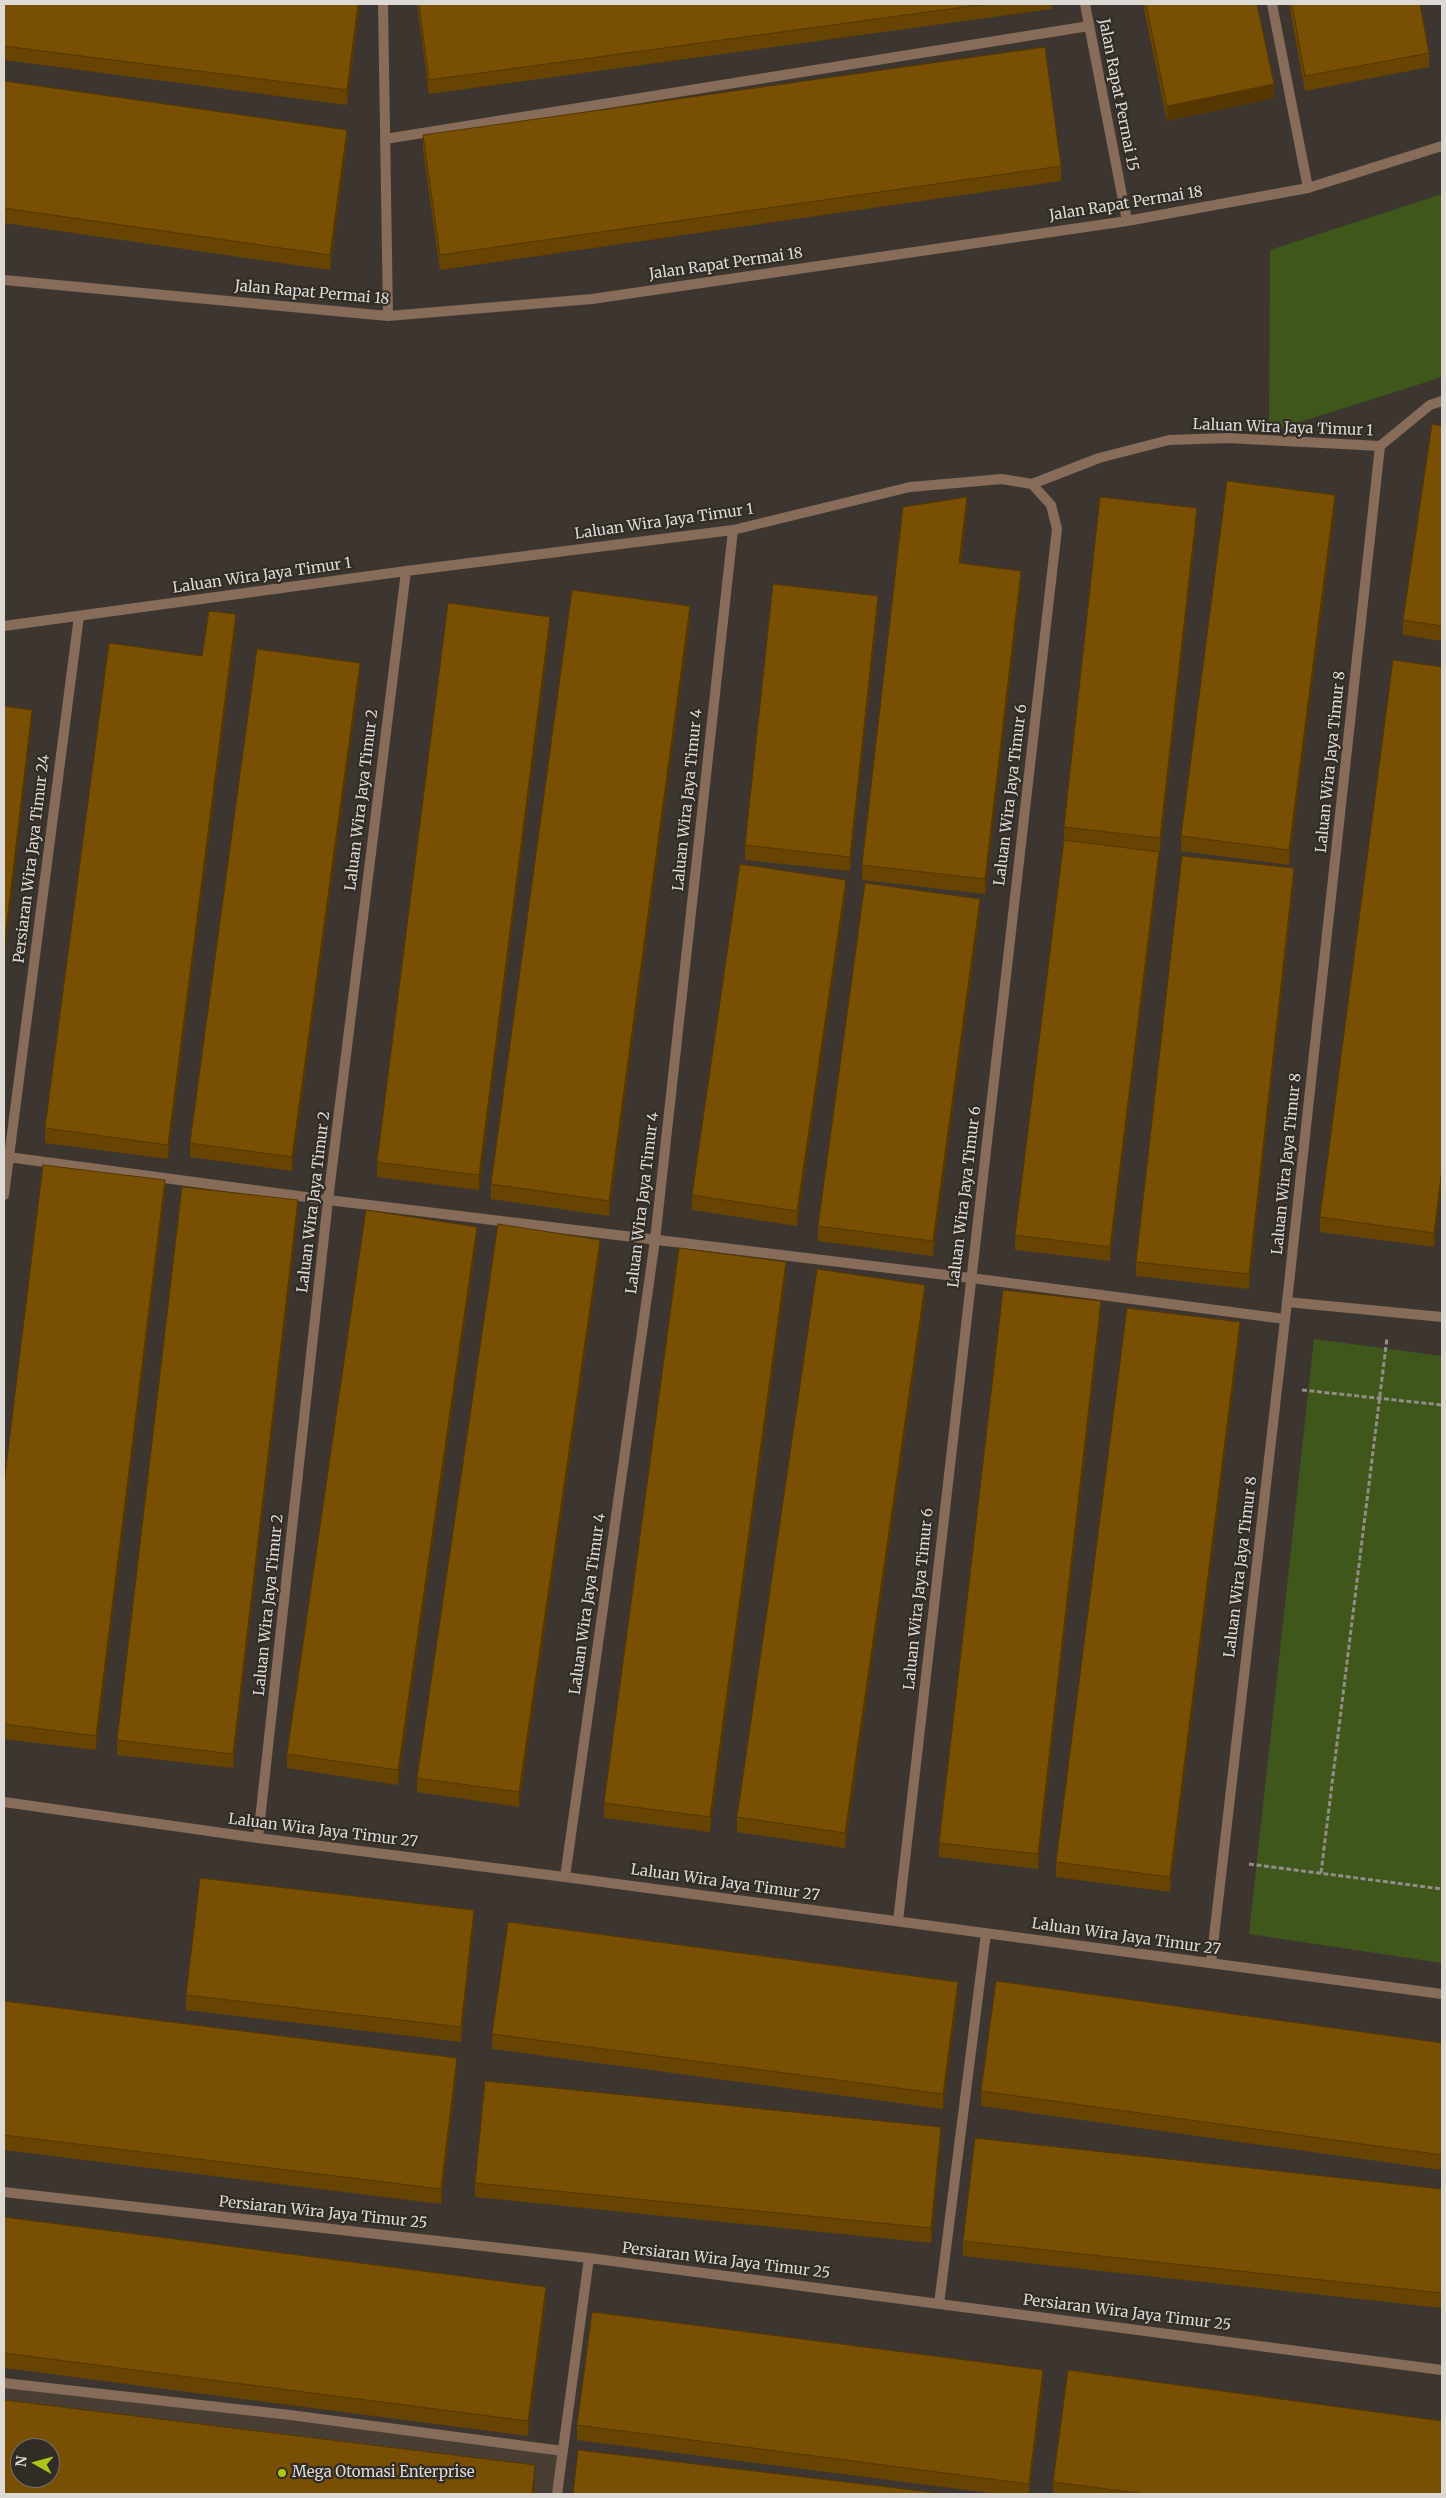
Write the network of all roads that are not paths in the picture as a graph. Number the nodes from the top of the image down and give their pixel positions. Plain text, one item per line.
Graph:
1 (383, 4) edge
2 (1085, 4) edge
3 (1272, 4) edge
4 (1089, 26) junction
5 (385, 139) junction
6 (1442, 146) edge
7 (1308, 188) junction
8 (1127, 221) junction
9 (4, 280) edge
10 (388, 316) junction
11 (1442, 400) edge
12 (1380, 446) junction
13 (1032, 484) junction
14 (733, 530) junction
15 (406, 571) junction
16 (79, 616) junction
17 (4, 626) edge
18 (8, 1157) junction
19 (4, 1195) edge
20 (328, 1200) junction
21 (655, 1240) junction
22 (971, 1278) junction
23 (1287, 1302) junction
24 (1442, 1317) edge
25 (1284, 1319) junction
26 (4, 1802) edge
27 (258, 1838) junction
28 (565, 1877) junction
29 (898, 1921) junction
30 (986, 1933) junction
31 (1211, 1963) junction
32 (1442, 1994) edge
33 (4, 2192) edge
34 (589, 2258) junction
35 (939, 2304) junction
36 (1442, 2370) edge
37 (4, 2383) edge
38 (563, 2451) junction
39 (557, 2494) edge

1 - 5 street
2 - 4 street, Jalan Rapat Permai 15
3 - 7 street
4 - 5 street
4 - 8 street, Jalan Rapat Permai 15
5 - 10 street
6 - 7 street, Jalan Rapat Permai 18
7 - 8 street, Jalan Rapat Permai 18
8 - 10 street, Jalan Rapat Permai 18
9 - 10 street, Jalan Rapat Permai 18
11 - 12 street
12 - 13 street, Laluan Wira Jaya Timur 1
12 - 23 street, Laluan Wira Jaya Timur 8
13 - 14 street, Laluan Wira Jaya Timur 1
13 - 22 street, Laluan Wira Jaya Timur 6
14 - 15 street, Laluan Wira Jaya Timur 1
14 - 21 street, Laluan Wira Jaya Timur 4
15 - 16 street, Laluan Wira Jaya Timur 1
15 - 20 street, Laluan Wira Jaya Timur 2
16 - 17 street, Laluan Wira Jaya Timur 1
16 - 18 street, Persiaran Wira Jaya Timur 24
18 - 19 street, Persiaran Wira Jaya Timur 24
18 - 20 street
20 - 21 street
20 - 27 street, Laluan Wira Jaya Timur 2
21 - 22 street
21 - 28 street, Laluan Wira Jaya Timur 4
22 - 25 street
22 - 29 street, Laluan Wira Jaya Timur 6
23 - 24 street
23 - 25 street, Laluan Wira Jaya Timur 8
25 - 31 street, Laluan Wira Jaya Timur 8
26 - 27 street, Laluan Wira Jaya Timur 27
27 - 28 street, Laluan Wira Jaya Timur 27
28 - 29 street, Laluan Wira Jaya Timur 27
29 - 30 street, Laluan Wira Jaya Timur 27
30 - 31 street, Laluan Wira Jaya Timur 27
30 - 35 street
31 - 32 street, Laluan Wira Jaya Timur 27
33 - 34 street, Persiaran Wira Jaya Timur 25
34 - 35 street, Persiaran Wira Jaya Timur 25
34 - 38 street
35 - 36 street, Persiaran Wira Jaya Timur 25
37 - 38 street
38 - 39 street

